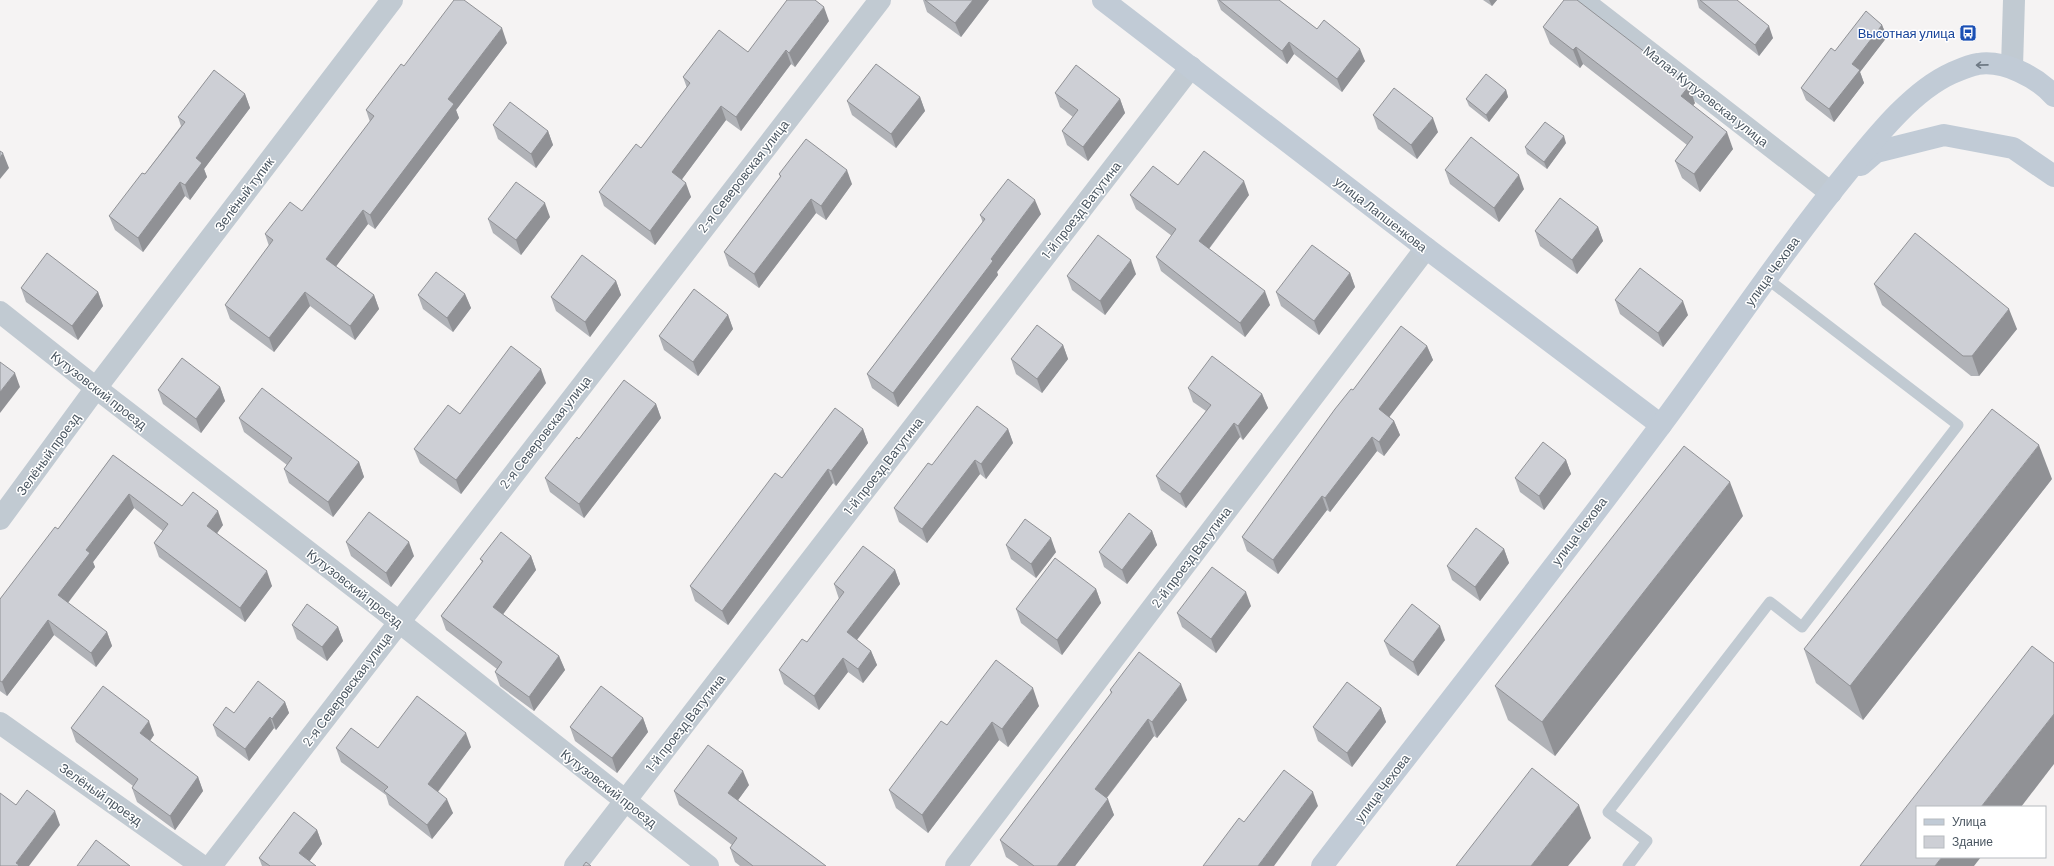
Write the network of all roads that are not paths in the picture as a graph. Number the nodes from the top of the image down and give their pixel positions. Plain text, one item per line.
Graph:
1 (392, 0) edge
2 (880, 0) edge
3 (1103, 0) edge
4 (1582, 0) edge
5 (2014, 0) edge
6 (1191, 67) junction
7 (2012, 67) junction
8 (2054, 96) edge
9 (2054, 176) edge
10 (1831, 193) junction
11 (1426, 248) junction
12 (1766, 278) junction
13 (0, 312) edge
14 (96, 388) junction
15 (1661, 424) junction
16 (0, 519) edge
17 (398, 621) junction
18 (0, 723) edge
19 (625, 801) junction
20 (202, 866) edge
21 (211, 866) edge
22 (575, 866) edge
23 (708, 866) edge
24 (956, 866) edge
25 (1322, 866) edge
26 (1628, 866) edge

1 - 14 street, Зелёный тупик
2 - 17 street, 2-я Северовская улица
3 - 6 street, улица Лапшенкова
4 - 10 street, Малая Кутузовская улица
5 - 7 street
6 - 11 street, улица Лапшенкова
6 - 19 street, 1-й проезд Ватутина
7 - 8 street, улица Чехова
7 -> 10 street, улица Чехова
9 - 10 street, улица Чехова
10 - 12 street, улица Чехова
11 - 15 street, улица Лапшенкова
11 - 24 street, 2-й проезд Ватутина
12 - 15 street, улица Чехова
12 - 26 lane
13 - 14 street, Кутузовский проезд
14 - 16 street, Зелёный проезд
14 - 17 street, Кутузовский проезд
15 - 25 street, улица Чехова
17 - 19 street, Кутузовский проезд
17 - 21 street, 2-я Северовская улица
18 - 20 street, Зелёный проезд
19 - 22 street, 1-й проезд Ватутина
19 - 23 street, Кутузовский проезд

